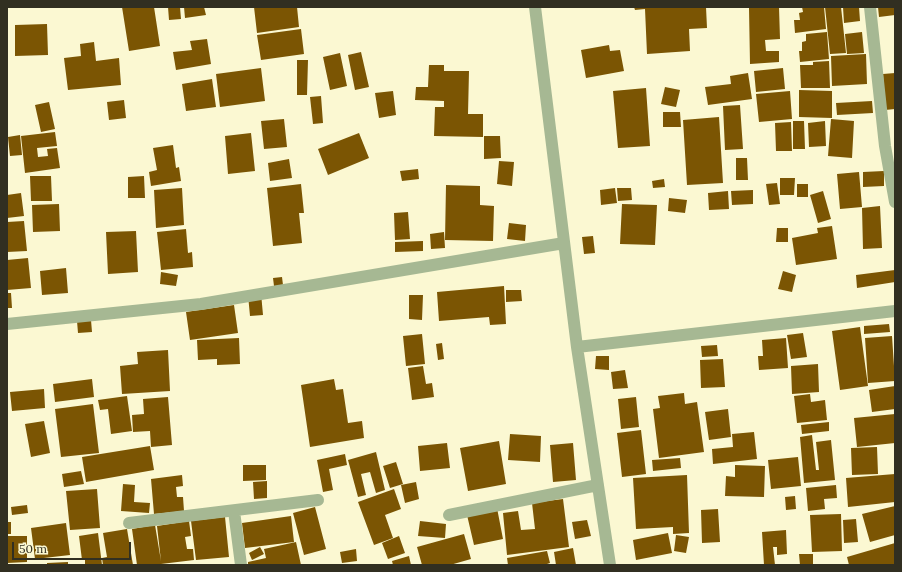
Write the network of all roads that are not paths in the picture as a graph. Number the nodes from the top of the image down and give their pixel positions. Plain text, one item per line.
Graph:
1 (535, 7) edge
2 (870, 7) edge
3 (895, 202) edge
4 (564, 243) junction
5 (895, 311) edge
6 (7, 324) edge
7 (577, 347) junction
8 (598, 485) junction
9 (318, 500) dead end
10 (234, 511) junction
11 (449, 515) dead end
12 (129, 524) dead end
13 (241, 565) edge
14 (610, 565) edge

1 - 4 street
2 - 3 street
4 - 6 street
4 - 7 street
5 - 7 street
7 - 8 street
8 - 11 street
8 - 14 street
9 - 10 street
10 - 12 street
10 - 13 street

